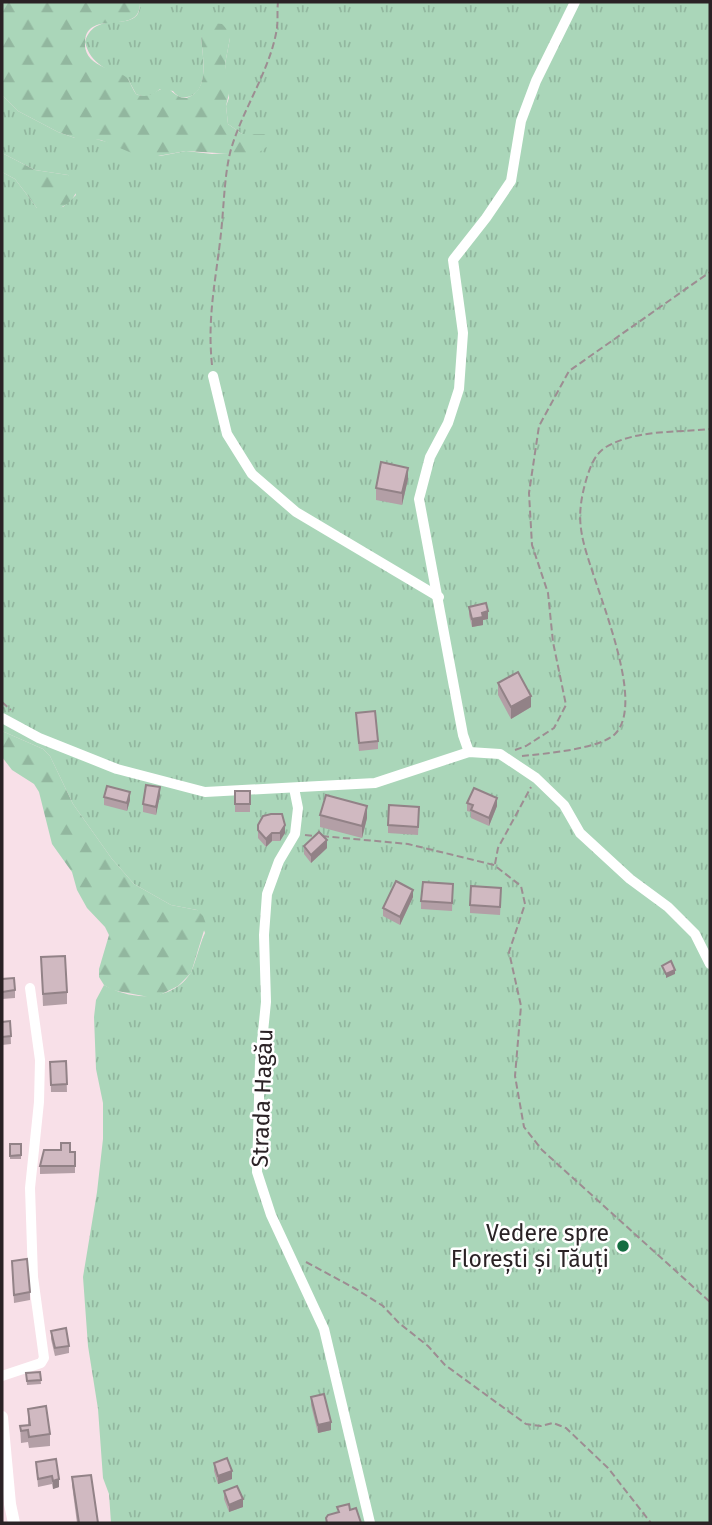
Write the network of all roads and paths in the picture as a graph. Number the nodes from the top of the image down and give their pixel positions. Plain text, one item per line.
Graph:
1 (278, 2) edge
2 (575, 2) edge
3 (710, 272) edge
4 (213, 376) joint
5 (710, 429) edge
6 (439, 597) junction
7 (2, 718) edge
8 (469, 752) junction
9 (536, 778) junction
10 (294, 788) junction
11 (295, 834) junction
12 (494, 864) junction
13 (710, 964) edge
14 (30, 988) dead end
15 (306, 1262) dead end
16 (710, 1302) edge
17 (2, 1376) edge
18 (2, 1417) edge
19 (6, 1505) edge
20 (15, 1523) edge
21 (370, 1523) edge
22 (651, 1523) edge

1 - 4 path
2 - 6 street
3 - 5 path
4 - 6 street
6 - 8 street
7 - 10 street
8 - 9 street
8 - 10 street
9 - 12 path
9 - 13 street
10 - 11 street, Strada Hagău
11 - 12 path
11 - 21 street, Strada Hagău
12 - 16 path
14 - 17 street
15 - 22 path
18 - 19 street
19 - 20 street

